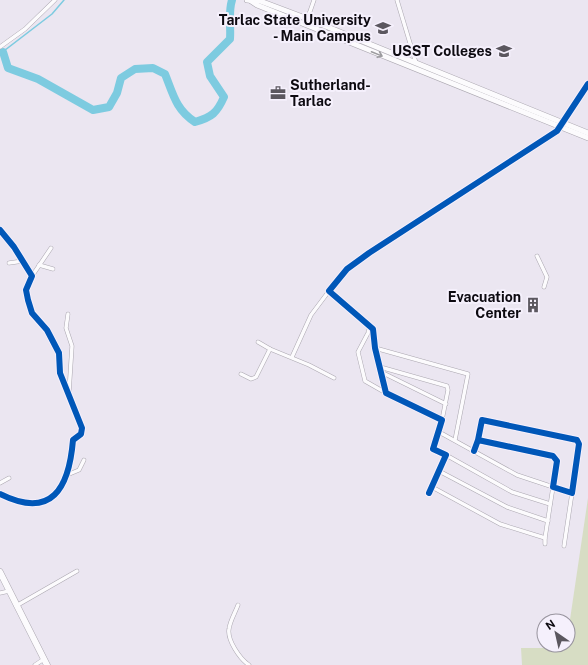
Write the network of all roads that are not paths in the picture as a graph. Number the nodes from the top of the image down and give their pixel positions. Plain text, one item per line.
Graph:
1 (54, 0) edge
2 (249, 0) edge
3 (314, 0) edge
4 (397, 0) edge
5 (307, 22) junction
6 (0, 47) edge
7 (396, 58) junction
8 (416, 63) junction
9 (423, 69) junction
10 (588, 84) edge
11 (562, 125) junction
12 (573, 129) junction
13 (588, 133) edge
14 (588, 138) edge
15 (0, 230) edge
16 (51, 248) dead end
17 (537, 256) dead end
18 (23, 261) junction
19 (9, 263) dead end
20 (39, 265) junction
21 (53, 269) dead end
22 (32, 276) junction
23 (544, 287) dead end
24 (329, 291) junction
25 (68, 314) dead end
26 (370, 326) junction
27 (366, 337) junction
28 (258, 342) dead end
29 (374, 342) junction
30 (374, 348) junction
31 (270, 349) junction
32 (292, 357) junction
33 (380, 370) junction
34 (241, 374) dead end
35 (334, 378) dead end
36 (69, 393) junction
37 (386, 393) junction
38 (446, 404) junction
39 (442, 420) junction
40 (439, 432) junction
41 (456, 440) junction
42 (478, 440) junction
43 (474, 451) junction
44 (446, 455) junction
45 (84, 460) dead end
46 (439, 471) junction
47 (67, 475) junction
48 (9, 478) dead end
49 (0, 483) edge
50 (432, 487) junction
51 (553, 487) junction
52 (429, 493) dead end
53 (572, 493) junction
54 (0, 494) edge
55 (550, 504) junction
56 (548, 521) junction
57 (545, 538) junction
58 (545, 544) dead end
59 (564, 546) dead end
60 (77, 571) dead end
61 (0, 572) edge
62 (9, 591) junction
63 (0, 592) edge
64 (238, 605) dead end
65 (16, 606) junction
66 (46, 662) edge
67 (35, 665) edge
68 (249, 665) edge

1 - 6 street
2 - 5 main road
3 - 5 street
4 - 8 street
5 - 7 main road
7 - 8 main road
7 - 9 main road
8 - 9 main road
9 - 11 main road
10 - 11 street
11 - 12 main road
11 - 24 street
12 - 13 main road
12 - 14 main road
15 - 18 street
16 - 20 street
17 - 23 street
18 - 19 street
18 - 22 street
20 - 21 street
20 - 22 street
22 - 36 street
24 - 26 street
24 - 32 street
25 - 36 street
26 - 27 street
26 - 29 street
27 - 29 street
27 - 37 street
28 - 31 street
29 - 30 street
30 - 33 street
30 - 41 street
31 - 32 street
31 - 34 street
32 - 35 street
33 - 37 street
33 - 38 street
33 - 38 street
36 - 47 street
37 - 39 street
38 - 39 street
39 - 40 street
40 - 41 street
40 - 44 street
41 - 43 street
42 - 43 street
42 - 51 street
42 - 53 street
43 - 51 street
44 - 46 street
44 - 55 street
45 - 47 street
46 - 50 street
46 - 56 street
47 - 54 street
48 - 49 street
50 - 52 street
50 - 57 street
51 - 53 street
51 - 55 street
53 - 59 street
55 - 56 street
56 - 57 street
57 - 58 street
60 - 65 street
61 - 62 highway
62 - 63 street
62 - 65 highway
64 - 68 street
65 - 66 highway
66 - 67 street

